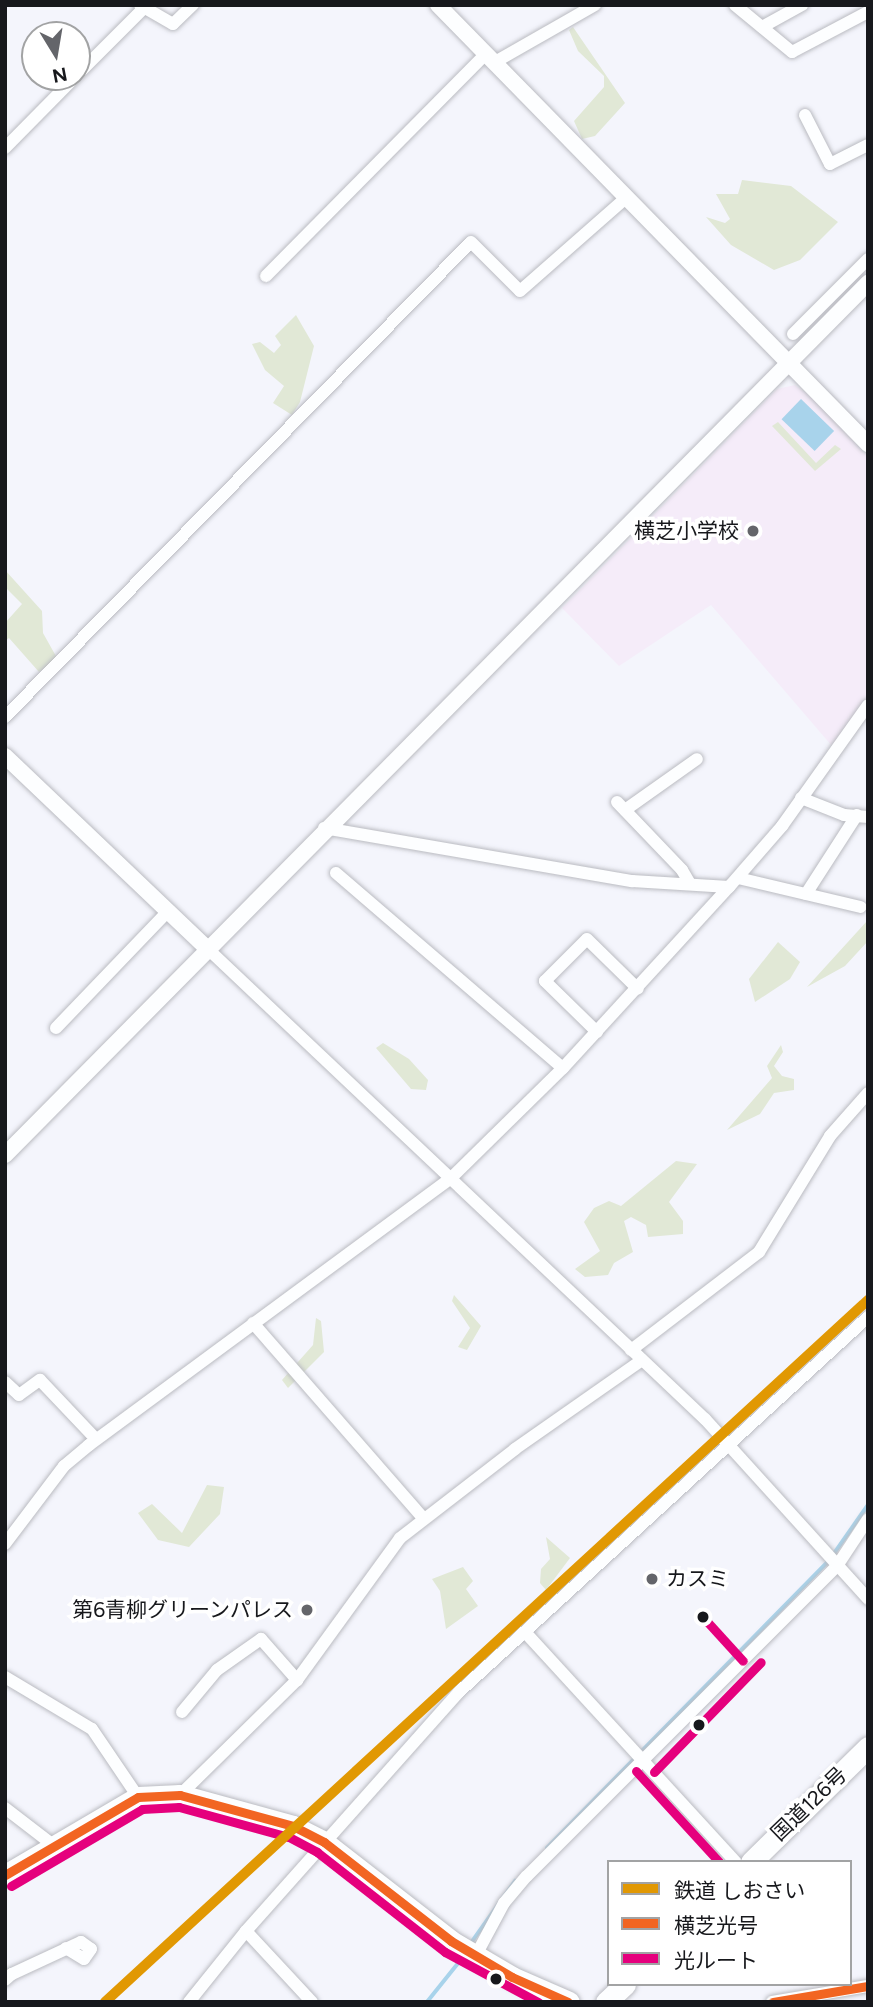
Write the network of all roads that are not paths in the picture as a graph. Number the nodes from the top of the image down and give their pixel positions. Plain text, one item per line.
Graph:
1 (193, 5) edge
2 (438, 5) edge
3 (595, 5) edge
4 (735, 5) edge
5 (802, 5) edge
6 (142, 6) edge
7 (868, 12) edge
8 (762, 27) junction
9 (491, 58) junction
10 (91, 60) edge
11 (61, 91) edge
12 (804, 115) dead end
13 (868, 145) edge
14 (5, 148) edge
15 (627, 197) junction
16 (868, 260) edge
17 (267, 276) dead end
18 (868, 283) edge
19 (793, 334) dead end
20 (789, 361) junction
21 (868, 444) edge
22 (868, 705) edge
23 (5, 717) edge
24 (5, 756) edge
25 (697, 759) dead end
26 (801, 798) junction
27 (862, 816) edge
28 (324, 828) junction
29 (336, 873) dead end
30 (734, 883) junction
31 (690, 884) junction
32 (806, 894) junction
33 (861, 907) dead end
34 (169, 910) junction
35 (209, 950) junction
36 (638, 989) junction
37 (56, 1028) dead end
38 (597, 1032) junction
39 (563, 1068) junction
40 (868, 1093) edge
41 (5, 1154) edge
42 (451, 1178) junction
43 (868, 1317) edge
44 (253, 1323) junction
45 (631, 1350) junction
46 (642, 1360) junction
47 (5, 1382) edge
48 (96, 1440) junction
49 (727, 1447) junction
50 (423, 1518) junction
51 (868, 1519) edge
52 (5, 1544) edge
53 (837, 1565) junction
54 (868, 1600) edge
55 (525, 1632) junction
56 (5, 1677) edge
57 (297, 1680) junction
58 (182, 1712) dead end
59 (868, 1747) edge
60 (644, 1762) junction
61 (180, 1796) junction
62 (138, 1797) junction
63 (5, 1808) edge
64 (324, 1842) junction
65 (57, 1849) junction
66 (734, 1860) edge
67 (753, 1860) edge
68 (5, 1875) edge
69 (246, 1931) junction
70 (66, 1948) dead end
71 (475, 1957) junction
72 (5, 1980) edge
73 (623, 1986) edge
74 (868, 1986) edge
75 (189, 2002) edge
76 (312, 2002) edge
77 (569, 2002) edge
78 (606, 2002) edge
79 (772, 2002) edge

1 - 6 street
2 - 9 street
3 - 9 street
4 - 8 street
5 - 8 street
6 - 10 street
7 - 8 street
9 - 15 street
9 - 17 street
11 - 14 street
12 - 13 street
15 - 20 street
15 - 23 street
16 - 19 street
18 - 20 street
20 - 21 street
20 - 28 street
22 - 26 street
24 - 34 street
25 - 31 street
26 - 27 street
26 - 30 street
27 - 32 street
28 - 31 street
28 - 35 street
29 - 39 street
30 - 31 street
30 - 32 street
30 - 36 street
32 - 33 street
34 - 35 street
34 - 37 street
35 - 41 street
35 - 42 street
36 - 38 street
36 - 38 street
38 - 39 street
39 - 42 street
40 - 45 street
42 - 44 street
42 - 45 street
43 - 49 street
44 - 48 street
44 - 50 street
45 - 46 street
46 - 49 street
46 - 50 street
47 - 48 street
48 - 52 street
49 - 53 street
49 - 55 street
50 - 57 street
51 - 53 street
53 - 54 street
53 - 60 street
55 - 60 street
55 - 64 street
56 - 62 street
57 - 58 street
57 - 61 street
59 - 67 main road, 国道126号
60 - 66 street
60 - 71 street
61 - 62 main road
61 - 64 main road
62 - 65 main road
63 - 65 street
64 - 69 street
64 - 71 main road
65 - 68 main road
69 - 75 street
69 - 76 street
70 - 72 street
71 - 77 main road
73 - 78 main road
74 - 79 street

